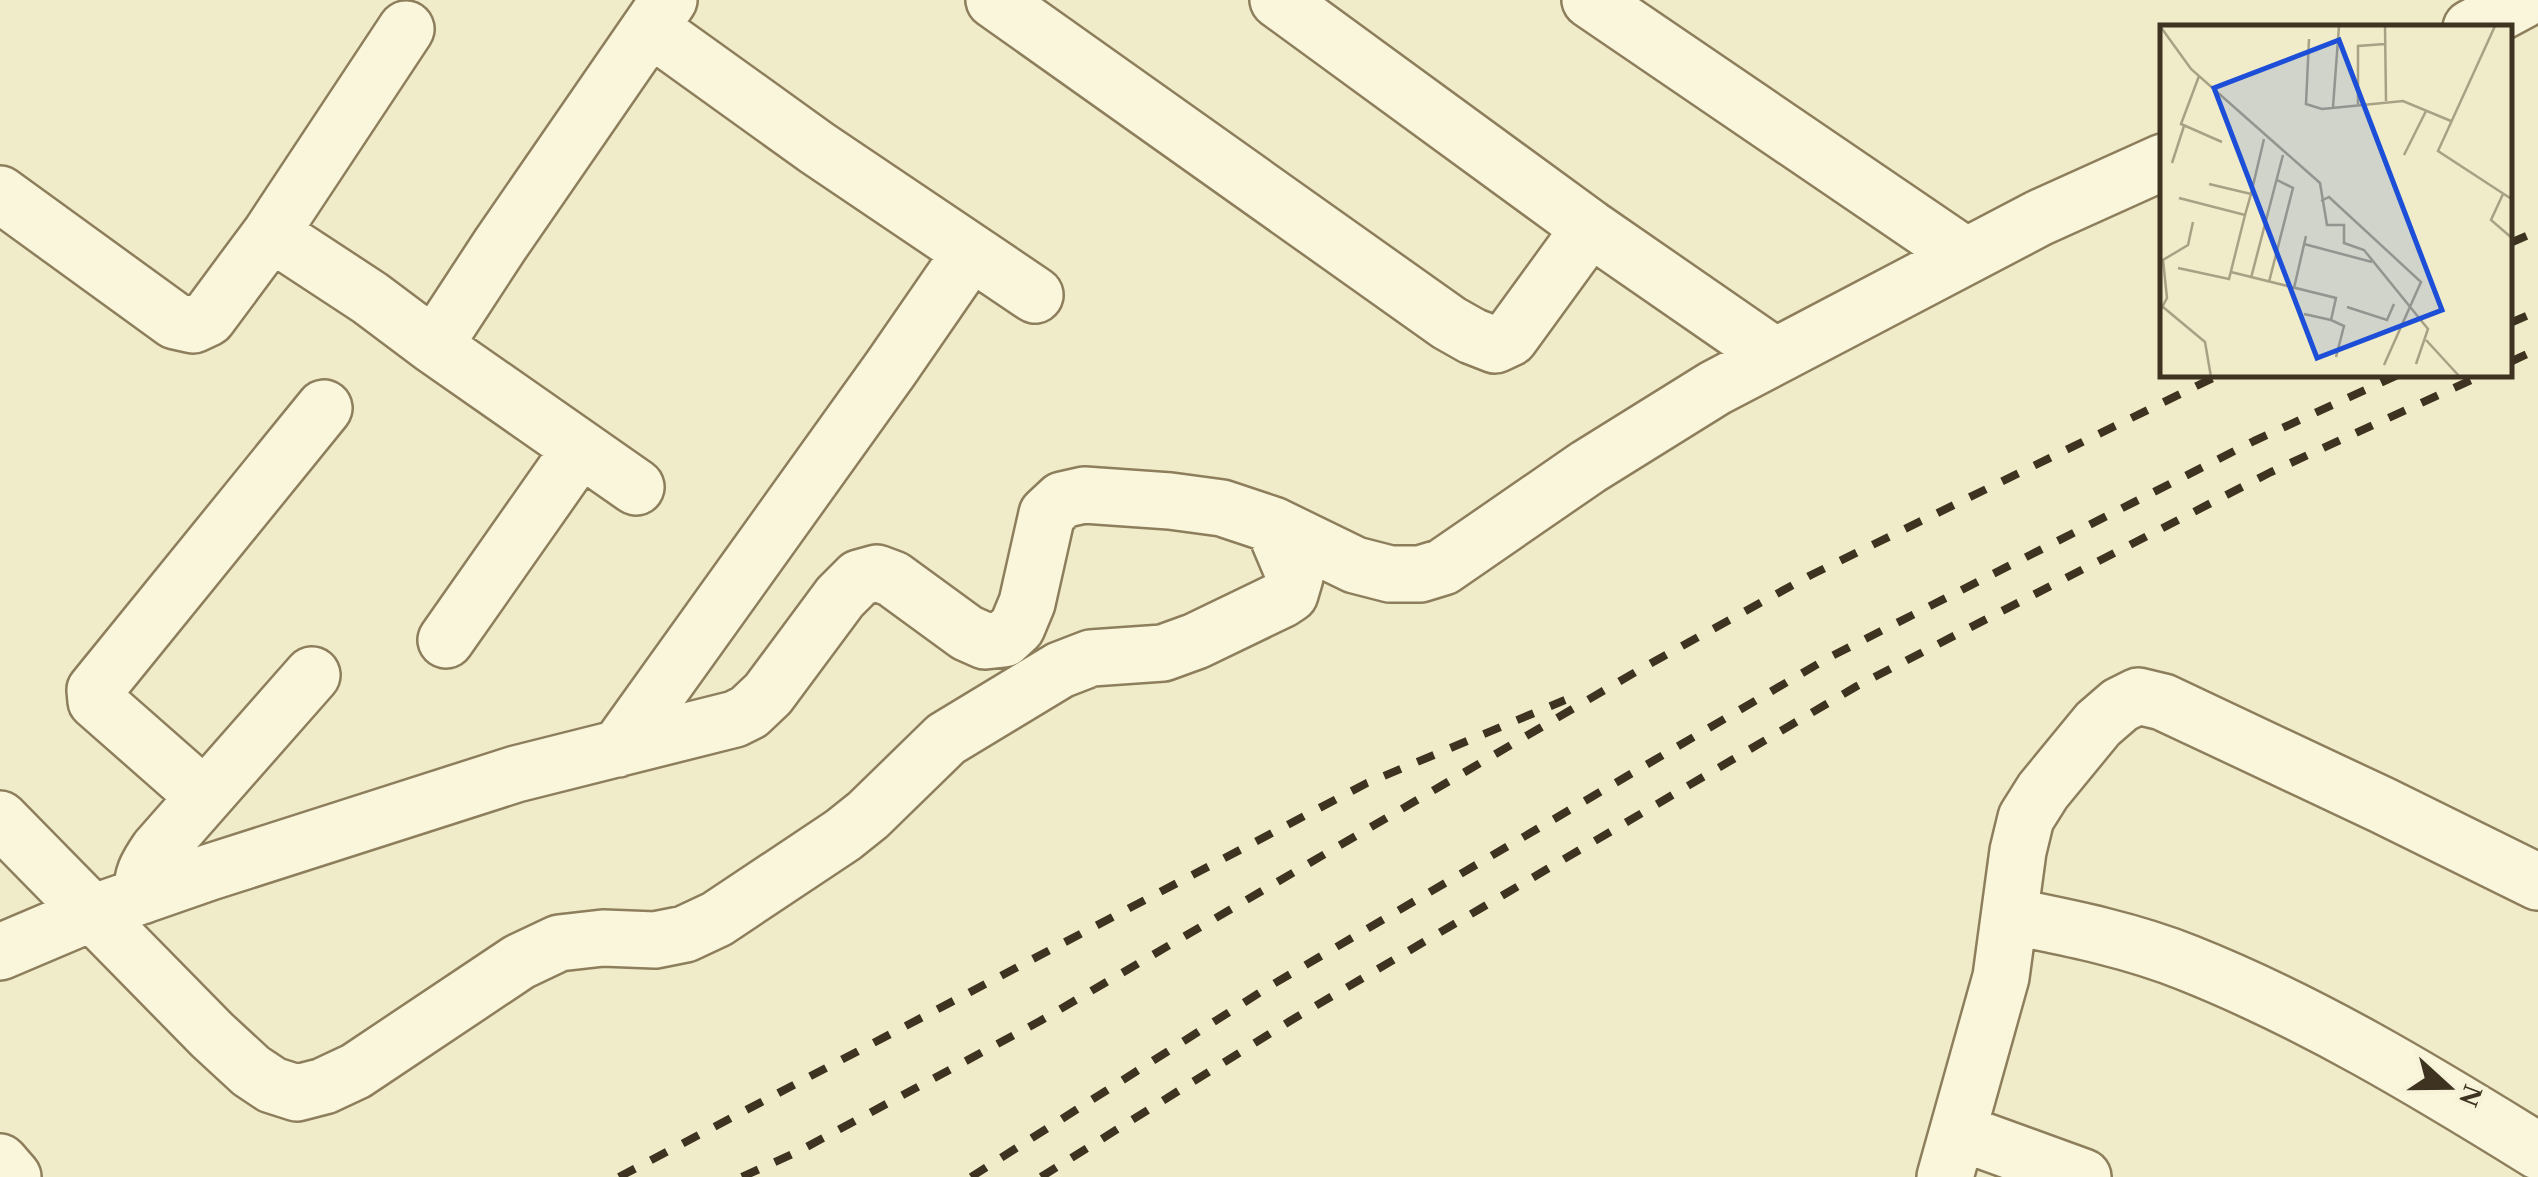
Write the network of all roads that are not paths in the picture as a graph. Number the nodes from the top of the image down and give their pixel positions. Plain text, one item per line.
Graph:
1 (994, 0) edge
2 (1278, 0) edge
3 (1590, 0) edge
4 (2524, 0) edge
5 (660, 14) edge
6 (2477, 25) edge
7 (406, 29) dead end
8 (2160, 163) edge
9 (0, 194) edge
10 (1590, 228) junction
11 (271, 233) junction
12 (971, 252) junction
13 (1966, 256) junction
14 (1035, 295) dead end
15 (434, 346) junction
16 (1774, 356) junction
17 (324, 408) dead end
18 (580, 449) junction
19 (636, 488) dead end
20 (1273, 525) junction
21 (446, 640) dead end
22 (312, 675) dead end
23 (618, 749) junction
24 (204, 796) junction
25 (0, 819) edge
26 (2538, 882) edge
27 (117, 905) junction
28 (2010, 916) junction
29 (0, 952) edge
30 (2538, 1151) edge
31 (1952, 1154) edge
32 (0, 1162) edge
33 (13, 1177) edge
34 (2083, 1177) edge

1 - 10 street
2 - 10 street
3 - 13 street
4 - 6 street
5 - 12 street
5 - 15 street
7 - 11 street
8 - 13 street
9 - 11 street
10 - 16 street
11 - 15 street
12 - 14 street
12 - 23 street
13 - 16 street
15 - 18 street
16 - 20 street
17 - 24 street
18 - 19 street
18 - 21 street
20 - 23 street
20 - 27 street
22 - 24 street
23 - 27 street
24 - 27 street
25 - 27 street
26 - 28 street
27 - 29 street
28 - 30 street
28 - 31 street
31 - 34 street
32 - 33 street

